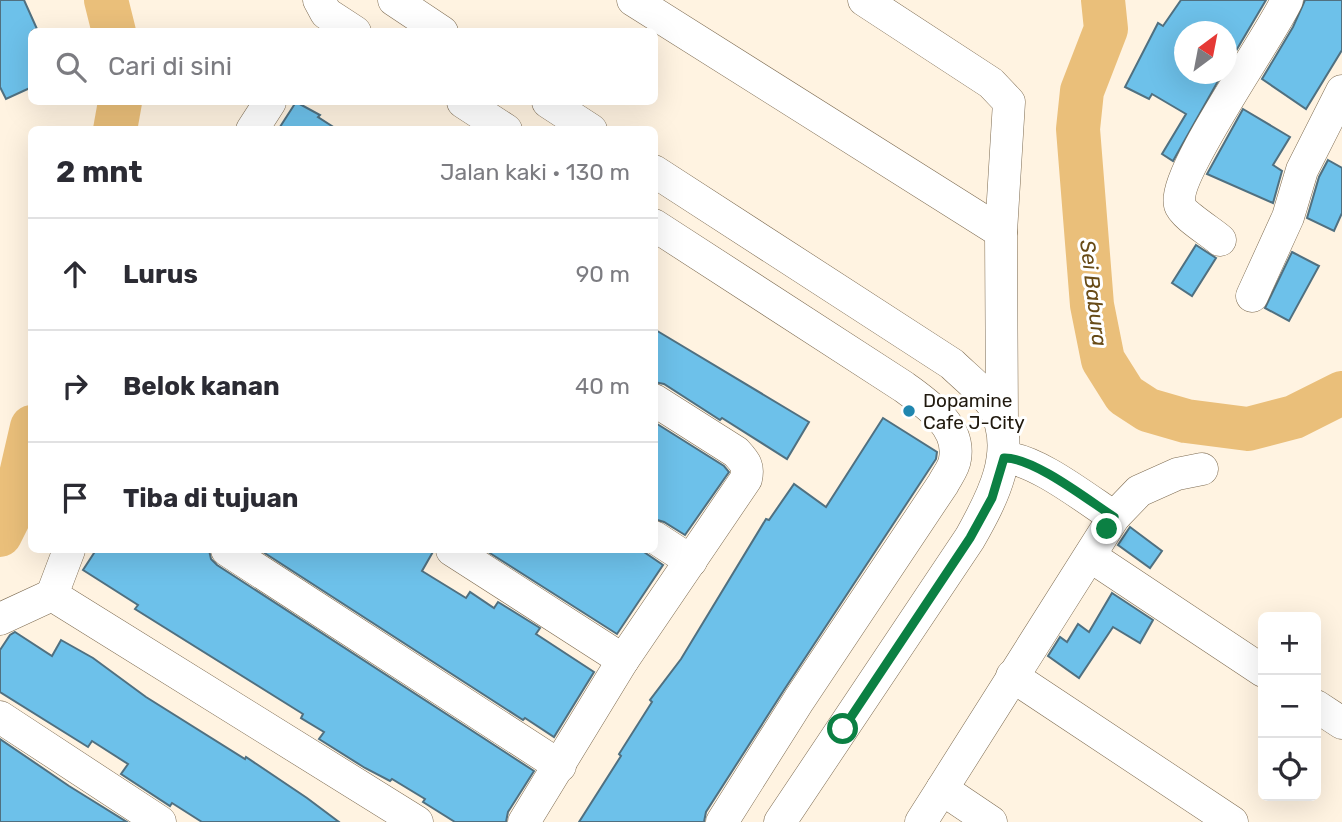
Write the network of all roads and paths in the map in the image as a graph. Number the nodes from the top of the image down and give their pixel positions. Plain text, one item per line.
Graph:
1 (394, 0) edge
2 (633, 0) edge
3 (864, 0) edge
4 (1287, 0) edge
5 (325, 11) edge
6 (349, 28) edge
7 (436, 28) edge
8 (1342, 91) edge
9 (268, 105) edge
10 (468, 105) edge
11 (553, 105) edge
12 (255, 126) edge
13 (500, 126) edge
14 (585, 126) edge
15 (658, 174) edge
16 (706, 205) junction
17 (658, 228) edge
18 (1001, 232) junction
19 (1220, 240) dead end
20 (683, 244) junction
21 (1252, 296) dead end
22 (658, 403) edge
23 (1003, 444) junction
24 (1202, 469) dead end
25 (1114, 517) junction
26 (658, 540) edge
27 (68, 553) edge
28 (232, 553) edge
29 (458, 553) edge
30 (1090, 556) junction
31 (691, 561) junction
32 (52, 595) junction
33 (0, 620) edge
34 (623, 660) junction
35 (1258, 668) edge
36 (1012, 676) junction
37 (799, 701) junction
38 (1321, 709) edge
39 (0, 718) edge
40 (1342, 723) edge
41 (843, 729) junction
42 (560, 766) junction
43 (942, 789) junction
44 (160, 822) edge
45 (417, 822) edge
46 (524, 822) edge
47 (722, 822) edge
48 (780, 822) edge
49 (921, 822) edge
50 (991, 822) edge
51 (1232, 822) edge

1 - 7 street
2 - 18 street
3 - 18 street
4 - 19 street
5 - 6 street
8 - 21 street
9 - 12 street
10 - 13 street
11 - 14 street
15 - 16 street
16 - 20 street
16 - 23 street
17 - 20 street
18 - 23 street
20 - 37 street
22 - 31 street
23 - 25 street
23 - 41 street
24 - 25 street
25 - 30 street
26 - 31 street
27 - 32 street
28 - 42 street
29 - 34 street
30 - 35 street
30 - 36 street
31 - 34 street
32 - 33 street
32 - 45 street
34 - 42 street
36 - 43 street
36 - 51 street
37 - 41 street
37 - 47 street
38 - 40 street
39 - 44 street
41 - 48 street
42 - 46 street
43 - 49 street
43 - 50 street

